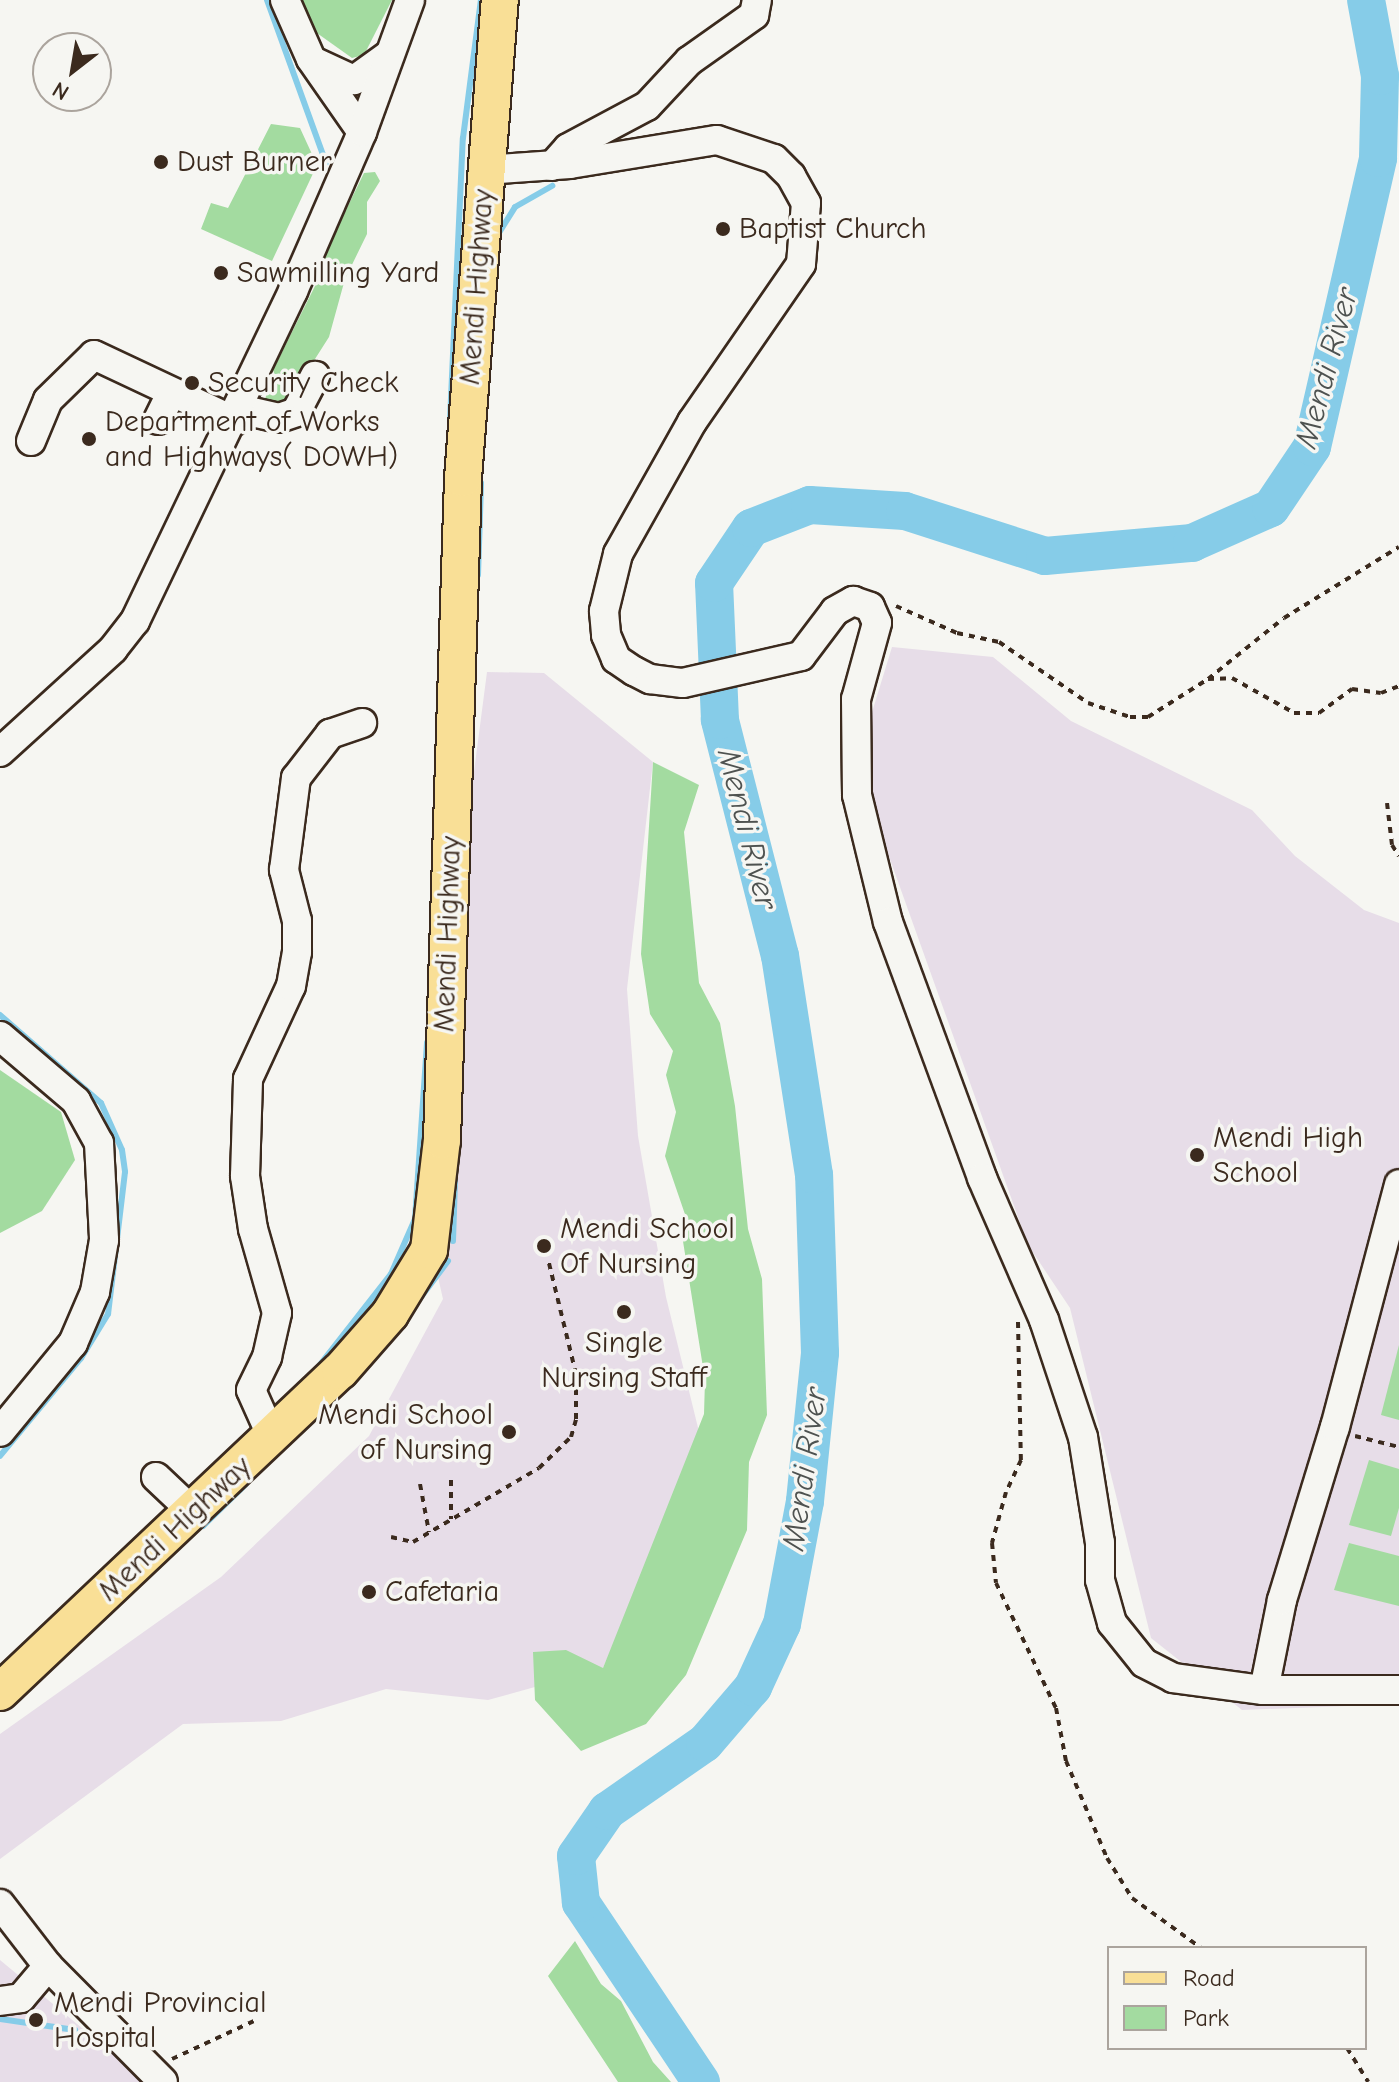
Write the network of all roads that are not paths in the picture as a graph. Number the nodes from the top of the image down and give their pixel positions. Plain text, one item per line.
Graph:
1 (285, 0) edge
2 (410, 0) edge
3 (500, 0) edge
4 (757, 0) edge
5 (394, 51) junction
6 (311, 59) junction
7 (362, 132) junction
8 (552, 166) junction
9 (485, 170) junction
10 (315, 376) dead end
11 (171, 393) junction
12 (237, 415) junction
13 (158, 420) dead end
14 (31, 441) dead end
15 (362, 723) dead end
16 (0, 752) edge
17 (0, 1036) edge
18 (1399, 1184) edge
19 (0, 1432) edge
20 (272, 1437) junction
21 (156, 1477) dead end
22 (193, 1512) junction
23 (1264, 1690) junction
24 (1399, 1690) edge
25 (0, 1692) edge
26 (0, 1904) edge
27 (48, 1966) junction
28 (0, 2001) edge
29 (154, 2073) edge

1 - 6 street
2 - 5 street
3 - 9 main road, Mendi Highway
4 - 8 street
5 - 6 street
5 - 7 street
6 - 7 street
7 - 12 street
8 - 9 street
8 - 23 street
9 - 20 main road, Mendi Highway
10 - 12 street
11 - 12 street
11 - 13 street
11 - 14 street
12 - 16 street
15 - 20 street
17 - 19 street
18 - 23 street
20 - 22 main road, Mendi Highway
21 - 22 street
22 - 25 main road, Mendi Highway
23 - 24 street
26 - 27 street
27 - 28 street
27 - 29 street

